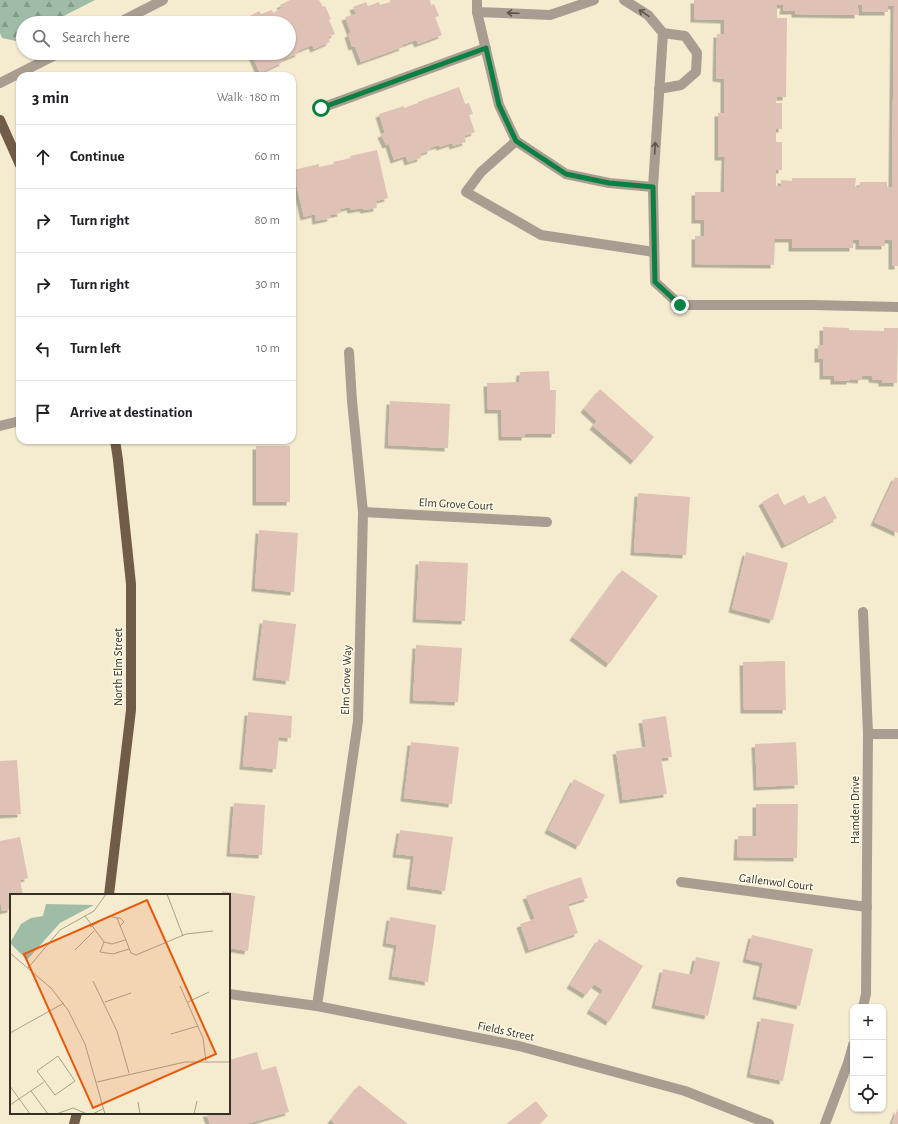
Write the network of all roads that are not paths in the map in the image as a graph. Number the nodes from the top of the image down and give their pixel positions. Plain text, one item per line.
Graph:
1 (163, 0) edge
2 (477, 0) edge
3 (594, 0) edge
4 (624, 0) edge
5 (477, 12) junction
6 (132, 16) edge
7 (663, 33) junction
8 (486, 48) junction
9 (45, 60) edge
10 (22, 72) edge
11 (16, 75) edge
12 (0, 83) edge
13 (659, 89) junction
14 (321, 108) dead end
15 (0, 120) edge
16 (516, 141) junction
17 (16, 156) edge
18 (653, 187) junction
19 (654, 252) junction
20 (898, 307) edge
21 (349, 352) dead end
22 (16, 422) edge
23 (0, 426) edge
24 (116, 444) edge
25 (363, 512) junction
26 (548, 522) dead end
27 (863, 612) dead end
28 (868, 734) junction
29 (898, 734) edge
30 (681, 882) dead end
31 (109, 894) edge
32 (867, 907) junction
33 (230, 994) edge
34 (864, 1004) edge
35 (317, 1006) junction
36 (850, 1056) edge
37 (76, 1114) edge
38 (74, 1124) edge
39 (769, 1124) edge
40 (825, 1124) edge

1 - 6 street
2 - 5 street
3 -> 5 street
7 -> 4 street
5 - 8 street
7 - 13 street
7 - 13 street
8 - 14 street
8 - 16 street
9 - 10 street
11 - 12 street
18 -> 13 street
15 - 17 main road
16 - 18 street
16 - 19 street
18 - 19 street
19 - 20 street
21 - 25 street, Elm Grove Way
22 - 23 street
24 - 31 main road, North Elm Street
25 - 26 street, Elm Grove Court
25 - 35 street, Elm Grove Way
27 - 28 street, Hamden Drive
28 - 29 street
28 - 32 street, Hamden Drive
30 - 32 street, Gallenwol Court
32 - 34 street, Hamden Drive
33 - 35 street, Fields Street
35 - 39 street, Fields Street
36 - 40 street
37 - 38 main road

